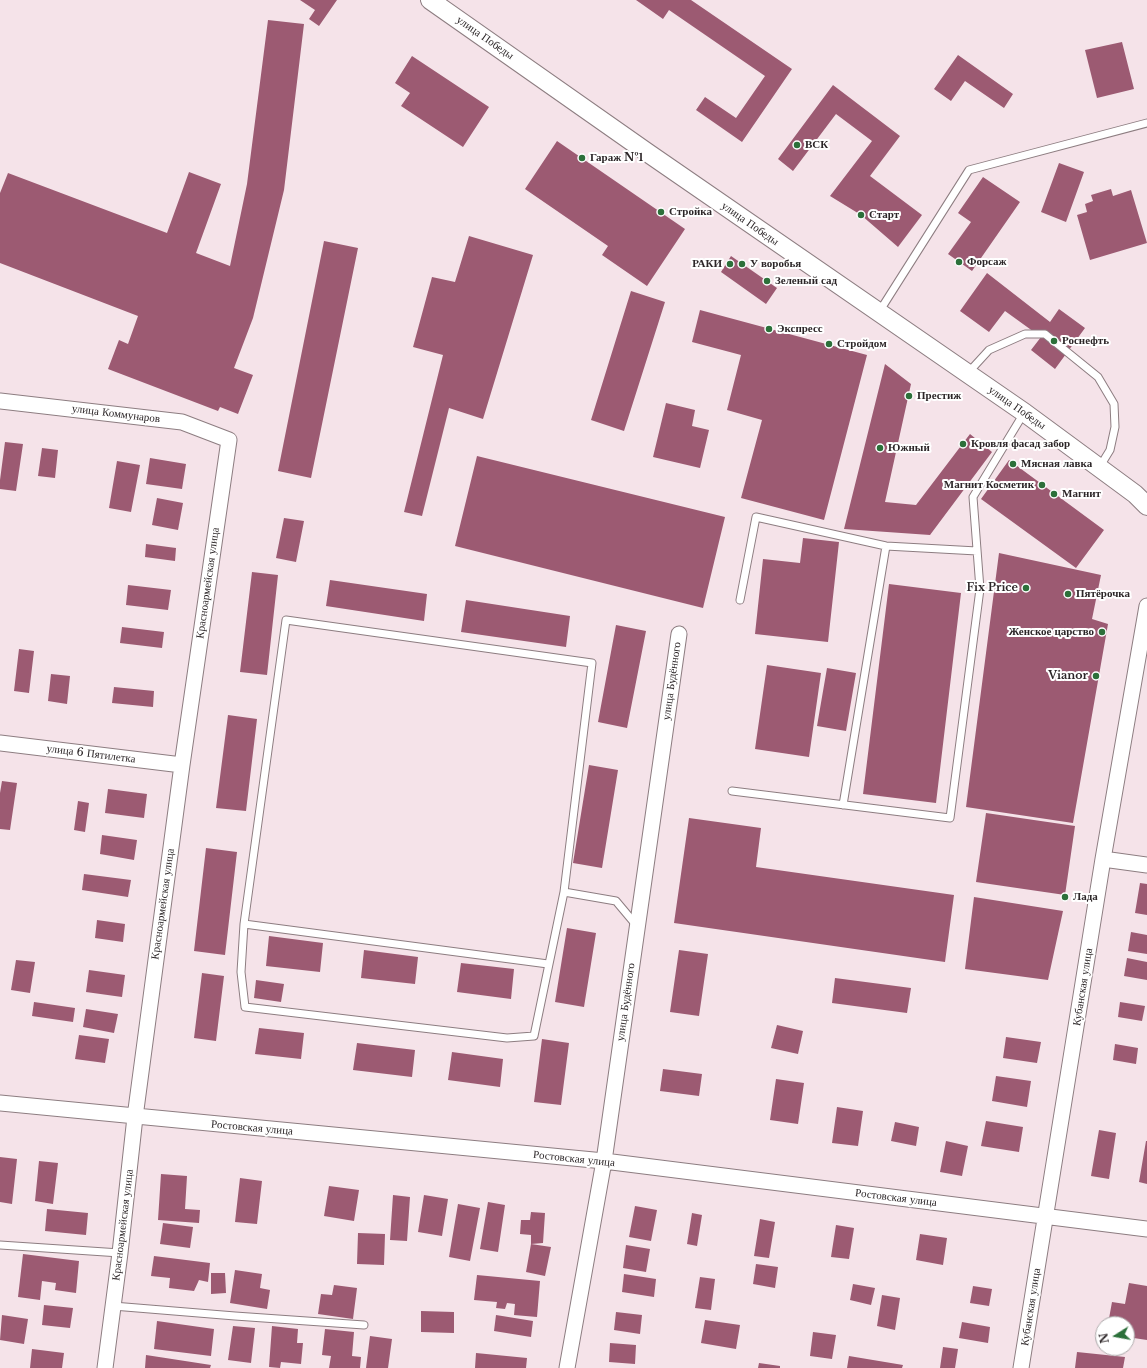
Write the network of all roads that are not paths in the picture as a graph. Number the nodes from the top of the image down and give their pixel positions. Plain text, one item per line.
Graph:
1 (430, 0) edge
2 (1147, 123) edge
3 (879, 312) junction
4 (967, 374) junction
5 (0, 401) edge
6 (1024, 413) junction
7 (229, 440) joint
8 (1099, 468) junction
9 (1147, 506) edge
10 (886, 546) junction
11 (977, 551) junction
12 (740, 600) dead end
13 (1147, 606) edge
14 (679, 634) dead end
15 (0, 744) edge
16 (182, 765) junction
17 (732, 791) dead end
18 (842, 805) junction
19 (1103, 859) junction
20 (1147, 865) edge
21 (564, 892) junction
22 (244, 924) junction
23 (637, 927) junction
24 (548, 964) junction
25 (0, 1103) edge
26 (135, 1117) junction
27 (604, 1161) junction
28 (1045, 1216) junction
29 (1147, 1229) edge
30 (0, 1245) edge
31 (120, 1253) junction
32 (113, 1306) junction
33 (364, 1325) dead end
34 (104, 1368) edge
35 (567, 1368) edge
36 (1022, 1368) edge

1 - 3 street, улица Победы
2 - 3 lane
3 - 4 street, улица Победы
4 - 6 street, улица Победы
4 - 8 lane
5 - 7 street, улица Коммунаров
6 - 8 street, улица Победы
6 - 11 lane
7 - 16 street, Красноармейская улица
8 - 9 street, улица Победы
10 - 11 lane
10 - 12 lane
10 - 18 lane
11 - 18 lane
13 - 19 street, Кубанская улица
14 - 23 street, улица Будённого
15 - 16 street, улица 6 Пятилетка
16 - 26 street, Красноармейская улица
17 - 18 lane
19 - 20 street
19 - 28 street, Кубанская улица
21 - 22 lane
21 - 23 lane
21 - 24 lane
22 - 24 lane
22 - 24 lane
23 - 27 street, улица Будённого
25 - 26 street, Ростовская улица
26 - 27 street, Ростовская улица
26 - 31 street, Красноармейская улица
27 - 28 street, Ростовская улица
27 - 35 street, улица Будённого
28 - 29 street, Ростовская улица
28 - 36 street, Кубанская улица
30 - 31 lane
31 - 32 street, Красноармейская улица
32 - 33 lane
32 - 34 street, Красноармейская улица

